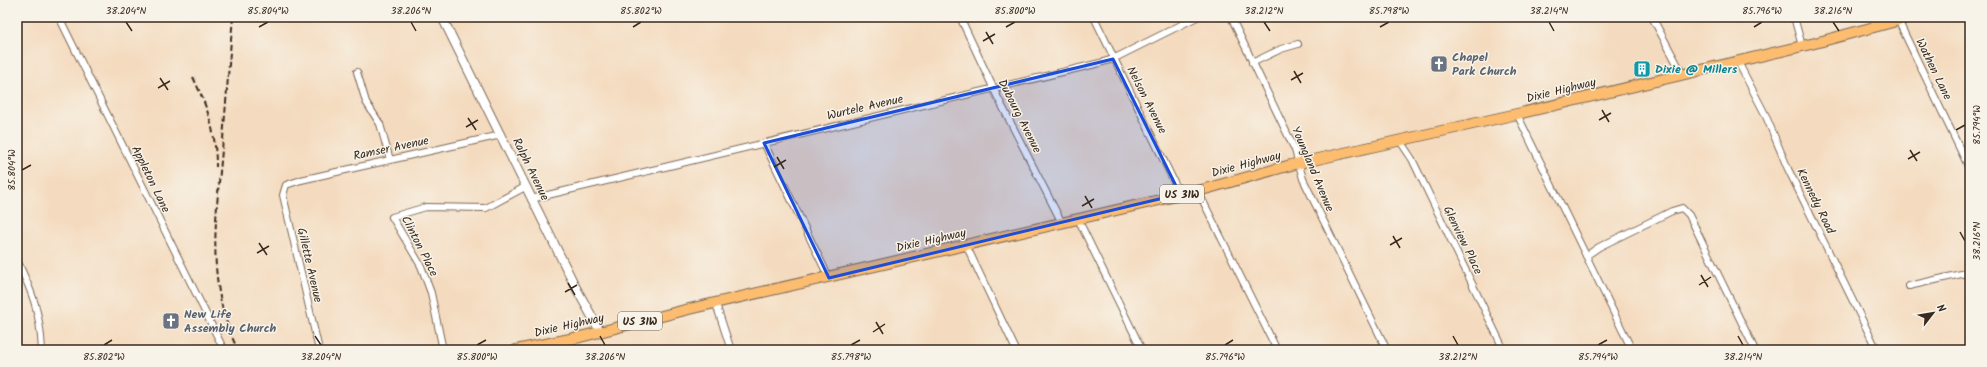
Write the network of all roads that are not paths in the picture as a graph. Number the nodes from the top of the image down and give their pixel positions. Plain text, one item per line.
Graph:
1 (59, 17) edge
2 (442, 17) edge
3 (960, 17) edge
4 (1094, 17) edge
5 (1197, 17) edge
6 (1231, 17) edge
7 (1652, 17) edge
8 (1794, 17) edge
9 (1911, 17) edge
10 (1898, 20) junction
11 (1298, 44) dead end
12 (1802, 46) junction
13 (1114, 59) junction
14 (1737, 60) junction
15 (1252, 63) junction
16 (357, 72) dead end
17 (1682, 73) junction
18 (994, 89) junction
19 (1517, 114) junction
20 (501, 135) junction
21 (1400, 141) junction
22 (764, 143) junction
23 (390, 160) junction
24 (1299, 164) junction
25 (1970, 170) edge
26 (286, 186) joint
27 (525, 187) junction
28 (1198, 191) junction
29 (1180, 194) junction
30 (531, 199) junction
31 (1078, 219) junction
32 (1062, 223) junction
33 (966, 245) junction
34 (1586, 256) junction
35 (17, 260) edge
36 (1970, 272) edge
37 (830, 278) junction
38 (1909, 286) dead end
39 (716, 304) junction
40 (600, 331) junction
41 (42, 350) edge
42 (224, 350) edge
43 (319, 350) edge
44 (443, 350) edge
45 (516, 350) edge
46 (731, 350) edge
47 (1016, 350) edge
48 (1142, 350) edge
49 (1277, 350) edge
50 (1387, 350) edge
51 (1504, 350) edge
52 (1632, 350) edge
53 (1755, 350) edge
54 (1877, 350) edge

1 - 42 street, Appleton Lane
2 - 20 street, Ralph Avenue
3 - 18 street, Dubourg Avenue
4 - 13 street, Nelson Avenue
5 - 13 street, Wurtele Avenue
6 - 15 street, Youngland Avenue
7 - 17 street
8 - 12 street
9 - 10 main road, Dixie Highway / US 31W
10 - 12 main road, Dixie Highway / US 31W
10 - 25 street, Wathen Lane
11 - 15 street
12 - 14 main road, Dixie Highway / US 31W
13 - 18 street, Wurtele Avenue
13 - 29 street, Nelson Avenue
14 - 17 main road, Dixie Highway / US 31W
14 - 54 street, Kennedy Road
15 - 24 street, Youngland Avenue
16 - 23 street
17 - 19 main road, Dixie Highway / US 31W
18 - 22 street, Wurtele Avenue
18 - 32 street, Dubourg Avenue
19 - 21 main road, Dixie Highway / US 31W
19 - 34 street
20 - 23 street, Ramser Avenue
20 - 27 street, Ralph Avenue
21 - 24 main road, Dixie Highway / US 31W
21 - 51 street, Glenview Place
22 - 30 street, Wurtele Avenue
22 - 37 street
23 - 26 street, Ramser Avenue
24 - 28 main road, Dixie Highway / US 31W
24 - 50 street, Youngland Avenue
26 - 43 street, Gillette Avenue
27 - 30 street, Ralph Avenue
27 - 44 street, Clinton Place
28 - 29 main road, Dixie Highway / US 31W
28 - 49 street
29 - 31 main road, Dixie Highway / US 31W
30 - 40 street, Ralph Avenue
31 - 32 main road, Dixie Highway / US 31W
31 - 48 street
32 - 33 main road, Dixie Highway / US 31W
33 - 37 main road, Dixie Highway / US 31W
33 - 47 street
34 - 52 street
34 - 53 street
35 - 41 street
36 - 38 street
37 - 39 main road, Dixie Highway / US 31W
39 - 40 main road, Dixie Highway / US 31W
39 - 46 street
40 - 45 main road, Dixie Highway / US 31W

